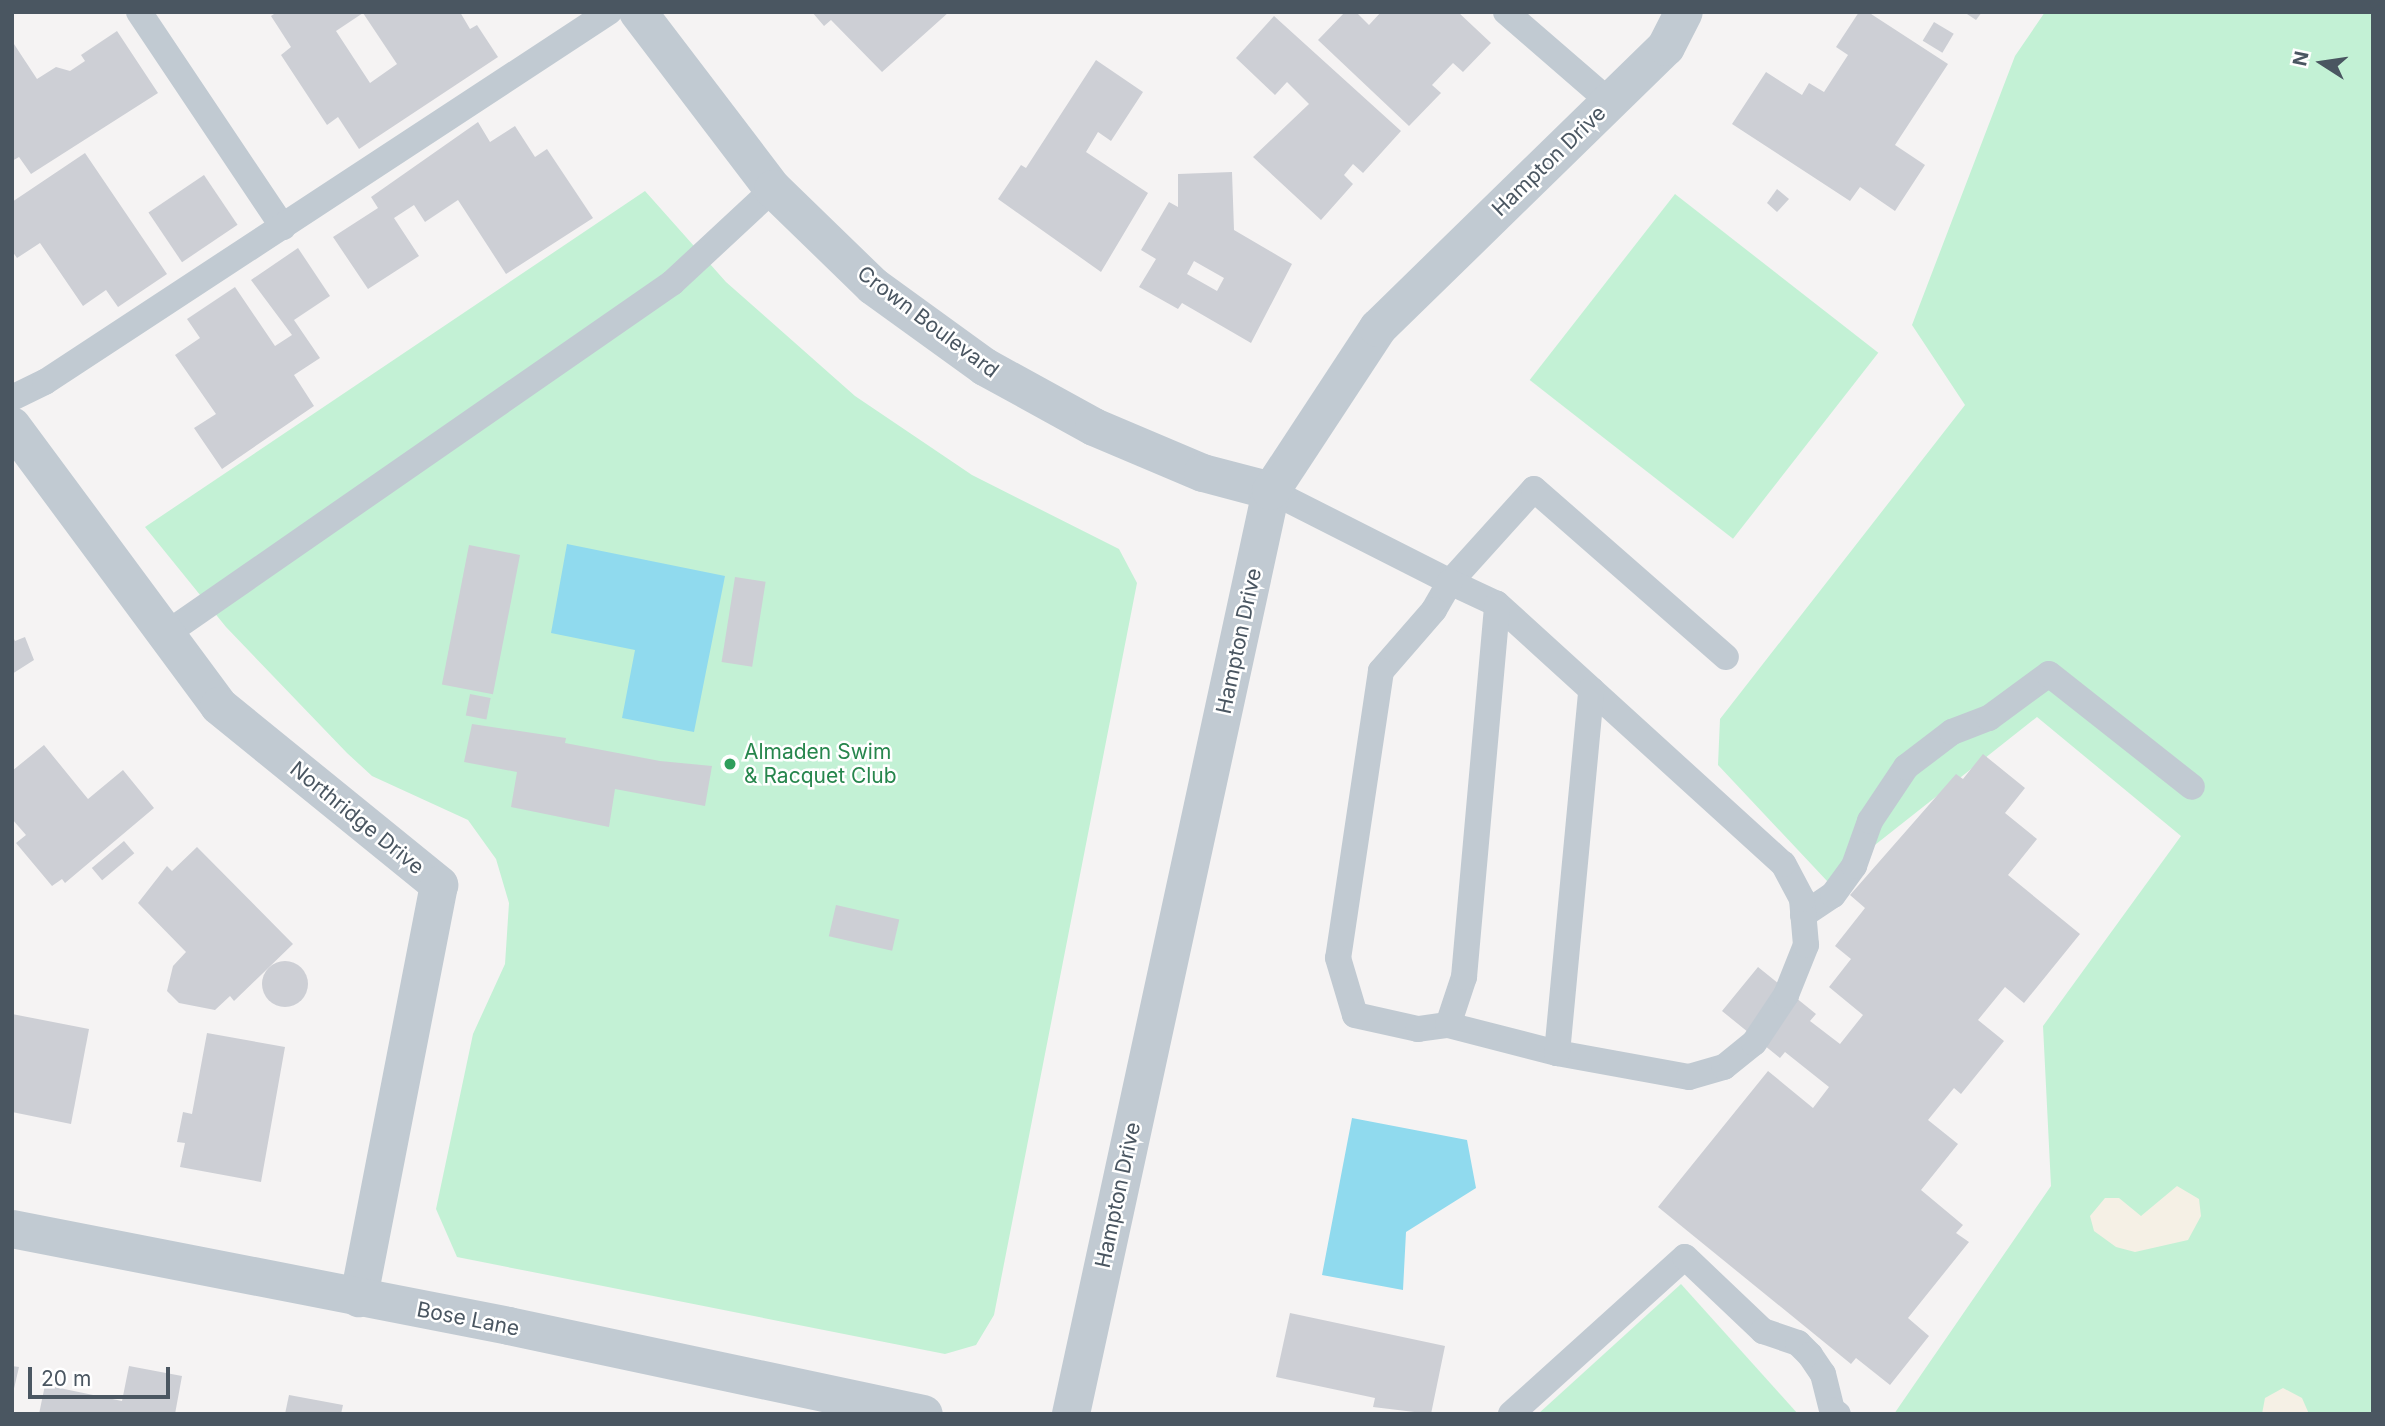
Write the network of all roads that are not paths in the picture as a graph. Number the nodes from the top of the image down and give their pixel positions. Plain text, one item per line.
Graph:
1 (139, 12) edge
2 (609, 12) edge
3 (1506, 12) edge
4 (1685, 12) edge
5 (650, 17) edge
6 (1610, 102) junction
7 (773, 189) junction
8 (283, 227) junction
9 (12, 398) edge
10 (12, 426) edge
11 (1271, 491) junction
12 (1450, 582) junction
13 (1497, 604) junction
14 (166, 634) junction
15 (1726, 657) dead end
16 (1591, 690) junction
17 (2192, 787) dead end
18 (1803, 915) junction
19 (1448, 1025) junction
20 (1557, 1053) junction
21 (12, 1229) edge
22 (359, 1297) junction
23 (923, 1414) edge
24 (1070, 1414) edge
25 (1511, 1414) edge
26 (1838, 1414) edge

1 - 8 lane
2 - 8 lane
3 - 6 lane
4 - 6 street, Hampton Drive
5 - 7 street, Crown Boulevard
6 - 11 street, Hampton Drive
7 - 11 street, Crown Boulevard
7 - 14 lane
8 - 9 lane
10 - 14 street, Northridge Drive
11 - 12 lane
11 - 24 street, Hampton Drive
12 - 13 lane
12 - 15 lane
12 - 19 lane
13 - 16 lane
13 - 19 lane
14 - 22 street, Northridge Drive
16 - 18 lane
16 - 20 lane
17 - 18 lane
18 - 20 lane
19 - 20 lane
21 - 22 street, Bose Lane
22 - 23 street, Bose Lane
25 - 26 lane

